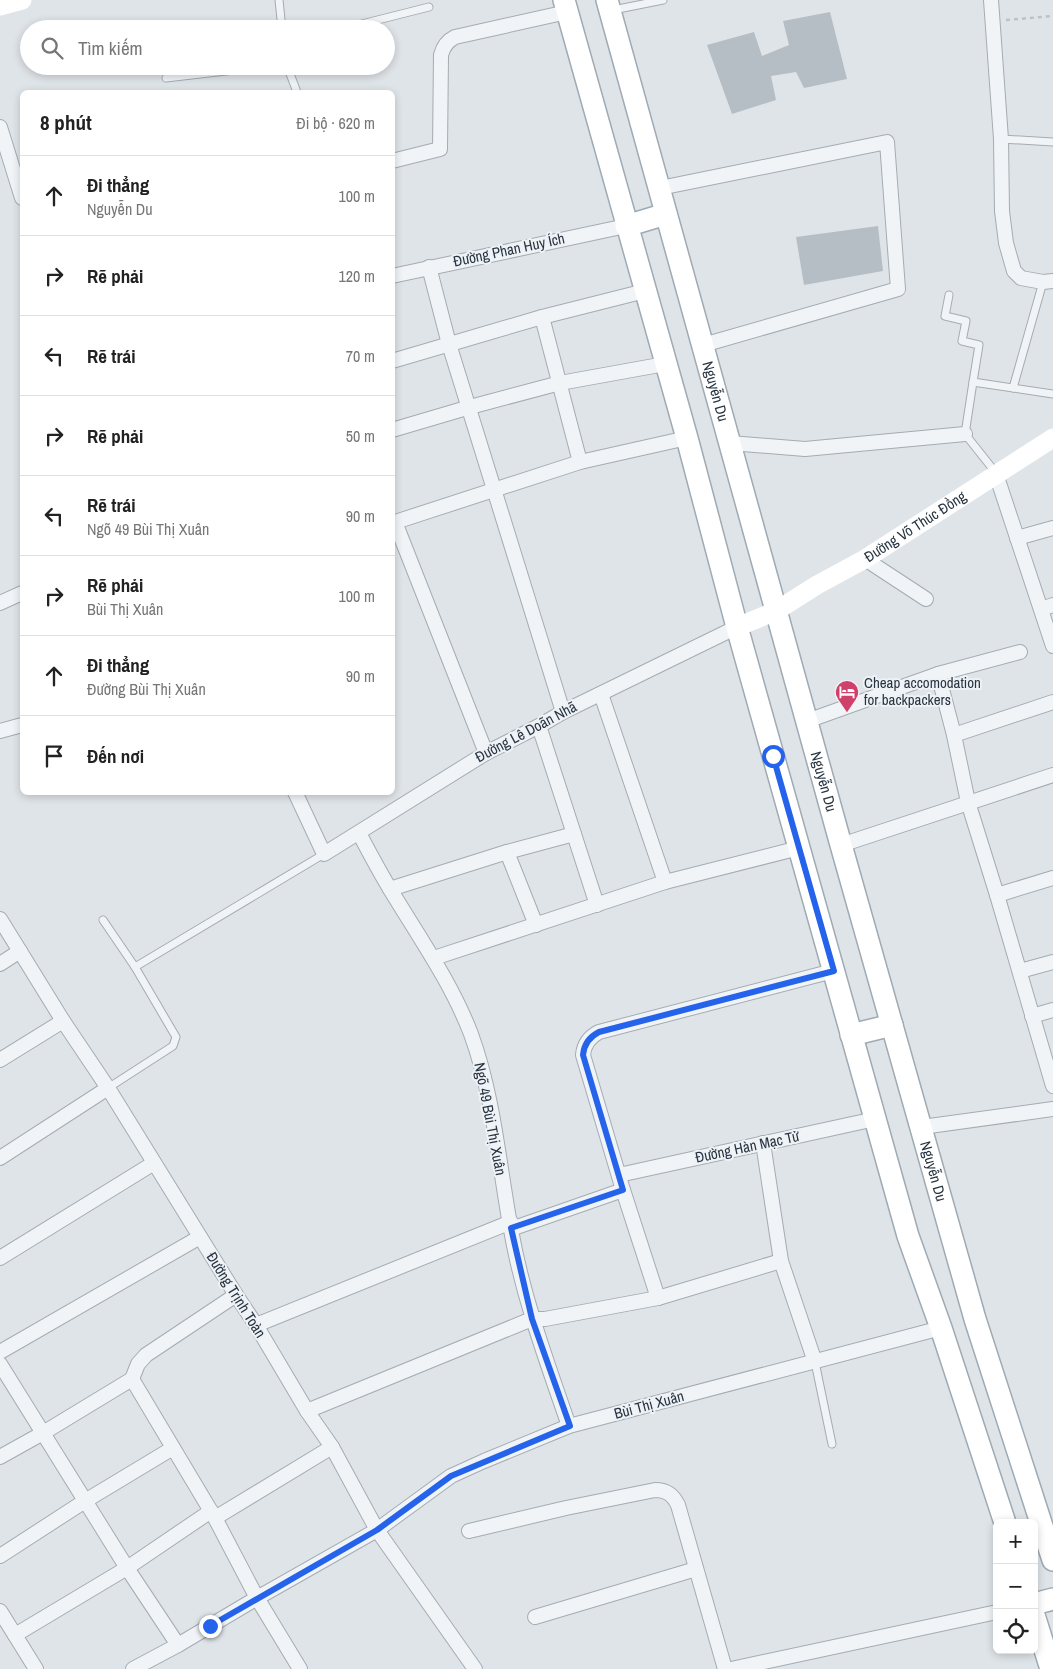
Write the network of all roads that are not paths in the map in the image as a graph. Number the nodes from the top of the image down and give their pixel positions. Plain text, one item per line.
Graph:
1 (22, 0) edge
2 (279, 0) edge
3 (662, 0) edge
4 (991, 0) edge
5 (609, 5) edge
6 (0, 6) edge
7 (565, 6) edge
8 (428, 7) dead end
9 (281, 20) edge
10 (377, 20) edge
11 (192, 75) edge
12 (290, 75) edge
13 (166, 78) dead end
14 (296, 90) edge
15 (0, 127) edge
16 (1001, 140) junction
17 (1053, 142) edge
18 (395, 160) edge
19 (660, 188) junction
20 (20, 192) edge
21 (666, 214) junction
22 (626, 226) junction
23 (429, 267) junction
24 (395, 275) edge
25 (1048, 282) edge
26 (645, 291) junction
27 (949, 295) dead end
28 (542, 317) junction
29 (449, 344) junction
30 (703, 345) junction
31 (395, 360) edge
32 (665, 364) junction
33 (973, 382) junction
34 (560, 383) junction
35 (1013, 388) junction
36 (1053, 394) edge
37 (470, 407) junction
38 (395, 429) edge
39 (965, 434) junction
40 (687, 438) junction
41 (1053, 438) edge
42 (730, 443) junction
43 (580, 462) junction
44 (996, 474) junction
45 (494, 490) junction
46 (395, 523) edge
47 (395, 526) edge
48 (1053, 528) edge
49 (1017, 538) junction
50 (865, 558) junction
51 (20, 594) edge
52 (926, 599) dead end
53 (0, 602) edge
54 (1047, 607) edge
55 (776, 611) junction
56 (737, 627) junction
57 (1053, 646) edge
58 (1020, 652) dead end
59 (938, 674) junction
60 (601, 694) junction
61 (1053, 702) edge
62 (563, 712) junction
63 (807, 721) junction
64 (20, 726) edge
65 (539, 726) junction
66 (0, 731) edge
67 (954, 736) junction
68 (486, 753) junction
69 (1053, 775) edge
70 (296, 795) edge
71 (968, 802) junction
72 (358, 833) junction
73 (574, 834) junction
74 (841, 845) junction
75 (799, 848) junction
76 (507, 852) junction
77 (324, 854) junction
78 (1053, 878) edge
79 (665, 882) junction
80 (390, 889) junction
81 (997, 895) junction
82 (597, 905) junction
83 (0, 919) edge
84 (102, 920) dead end
85 (536, 925) junction
86 (20, 951) junction
87 (434, 958) junction
88 (1053, 962) edge
89 (0, 964) edge
90 (135, 967) junction
91 (834, 971) junction
92 (1020, 972) junction
93 (1053, 1010) edge
94 (1032, 1016) junction
95 (62, 1021) junction
96 (892, 1025) junction
97 (851, 1035) junction
98 (0, 1060) edge
99 (1053, 1086) edge
100 (108, 1088) junction
101 (1053, 1109) edge
102 (875, 1119) junction
103 (922, 1127) junction
104 (764, 1143) junction
105 (0, 1158) edge
106 (154, 1163) junction
107 (619, 1175) junction
108 (623, 1190) junction
109 (511, 1226) junction
110 (200, 1237) junction
111 (0, 1258) edge
112 (781, 1261) junction
113 (236, 1295) junction
114 (658, 1298) junction
115 (532, 1319) junction
116 (975, 1319) junction
117 (256, 1325) junction
118 (941, 1328) junction
119 (0, 1352) edge
120 (815, 1362) junction
121 (0, 1364) edge
122 (132, 1379) junction
123 (307, 1411) junction
124 (570, 1426) junction
125 (43, 1433) junction
126 (832, 1444) dead end
127 (332, 1447) junction
128 (173, 1448) junction
129 (0, 1457) edge
130 (85, 1501) junction
131 (213, 1514) junction
132 (1004, 1519) edge
133 (377, 1530) junction
134 (469, 1531) dead end
135 (0, 1556) edge
136 (1053, 1560) edge
137 (127, 1568) junction
138 (696, 1570) junction
139 (257, 1598) junction
140 (1053, 1599) edge
141 (1038, 1603) edge
142 (0, 1611) edge
143 (993, 1613) edge
144 (535, 1616) dead end
145 (1038, 1628) edge
146 (15, 1635) junction
147 (178, 1645) junction
148 (36, 1669) edge
149 (132, 1669) edge
150 (300, 1669) edge
151 (475, 1669) edge
152 (725, 1669) edge
153 (731, 1669) edge
154 (1051, 1669) edge

1 - 6 street
2 - 9 lane
3 - 5 lane
4 - 16 street
5 - 19 main road, Nguyễn Du
7 - 18 street
7 - 22 main road
8 - 10 lane
11 - 13 lane
12 - 14 lane
15 - 20 street
16 - 17 lane
16 - 25 street
19 - 21 main road, Nguyễn Du
19 - 30 street
21 - 22 main road
21 - 30 main road, Nguyễn Du
22 - 23 street, Đường Phan Huy Ích
22 - 26 main road
23 - 24 street, Đường Phan Huy Ích
23 - 29 street
25 - 35 lane
26 - 28 street
26 - 32 main road
27 - 33 lane
28 - 29 street
28 - 34 street
29 - 31 street
29 - 37 street
30 - 42 main road, Nguyễn Du
32 - 34 street
32 - 40 main road
33 - 35 lane
33 - 39 lane
34 - 37 street
34 - 43 street
35 - 36 lane
37 - 38 street
37 - 45 street
39 - 42 street
39 - 44 lane
40 - 43 street
40 - 56 main road
41 - 44 street, Đường Võ Thúc Đồng
42 - 55 main road, Nguyễn Du
43 - 45 street
44 - 49 street
44 - 50 street, Đường Võ Thúc Đồng
45 - 46 street
45 - 62 street
47 - 68 street
48 - 49 street
49 - 54 street
50 - 52 street
50 - 55 street, Đường Võ Thúc Đồng
51 - 53 street
54 - 57 street
55 - 56 street, Đường Võ Thúc Đồng
55 - 63 main road, Nguyễn Du
56 - 60 street, Đường Lê Doãn Nhã
56 - 75 main road
58 - 59 street
59 - 63 street
59 - 67 street
60 - 62 street, Đường Lê Doãn Nhã
60 - 79 street
61 - 67 street
62 - 65 street, Đường Lê Doãn Nhã
63 - 74 main road, Nguyễn Du
64 - 66 street
65 - 68 street, Đường Lê Doãn Nhã
65 - 73 street
67 - 71 street
68 - 72 street, Đường Lê Doãn Nhã
69 - 71 street
70 - 77 street
71 - 74 street
71 - 81 street
72 - 77 street, Đường Lê Doãn Nhã
72 - 80 street, Ngõ 49 Bùi Thị Xuân
73 - 76 street
73 - 82 street
74 - 96 main road, Nguyễn Du
75 - 79 street
75 - 91 main road
76 - 80 street
76 - 85 street
77 - 90 lane
78 - 81 street
79 - 82 street
80 - 87 street, Ngõ 49 Bùi Thị Xuân
81 - 92 street
82 - 85 street
83 - 86 street, Đường Trịnh Toàn
84 - 90 lane
85 - 87 street
86 - 89 street
86 - 95 street, Đường Trịnh Toàn
87 - 109 street, Ngõ 49 Bùi Thị Xuân
88 - 92 street
90 - 100 lane
91 - 97 main road
91 - 107 street
92 - 94 street
93 - 94 street
94 - 99 street
95 - 98 street
95 - 100 street, Đường Trịnh Toàn
96 - 97 main road
96 - 103 main road, Nguyễn Du
97 - 102 main road
100 - 105 street
100 - 106 street, Đường Trịnh Toàn
101 - 103 street
102 - 104 street, Đường Hàn Mạc Tử
102 - 118 main road
103 - 116 main road, Nguyễn Du
104 - 107 street, Đường Hàn Mạc Tử
104 - 112 street
106 - 110 street, Đường Trịnh Toàn
106 - 111 street
107 - 108 street
108 - 109 street
108 - 114 street
109 - 115 street, Ngõ 49 Bùi Thị Xuân
109 - 117 street
110 - 113 street, Đường Trịnh Toàn
110 - 119 street
112 - 114 street
112 - 120 street
113 - 117 street, Đường Trịnh Toàn
113 - 122 street
114 - 115 street
115 - 123 street
115 - 124 street, Ngõ 49 Bùi Thị Xuân
116 - 118 main road
116 - 136 main road, Nguyễn Du
117 - 123 street, Đường Trịnh Toàn
118 - 120 street, Bùi Thị Xuân
118 - 132 main road
120 - 124 street, Bùi Thị Xuân
120 - 126 lane
121 - 125 street
122 - 125 street
122 - 128 street
123 - 127 street, Đường Trịnh Toàn
124 - 133 street, Bùi Thị Xuân
125 - 129 street
125 - 130 street
127 - 131 street
127 - 133 street, Đường Trịnh Toàn
128 - 130 street
128 - 131 street
130 - 135 street
130 - 137 street
131 - 137 street
131 - 139 street
133 - 139 street, Bùi Thị Xuân
133 - 151 street, Đường Trịnh Toàn
134 - 138 street
137 - 146 street
137 - 147 street
138 - 144 street
138 - 152 street
139 - 147 street, Bùi Thị Xuân
139 - 150 street
140 - 141 main road
142 - 146 street
143 - 153 street
145 - 154 main road
146 - 148 street
147 - 149 street, Bùi Thị Xuân

